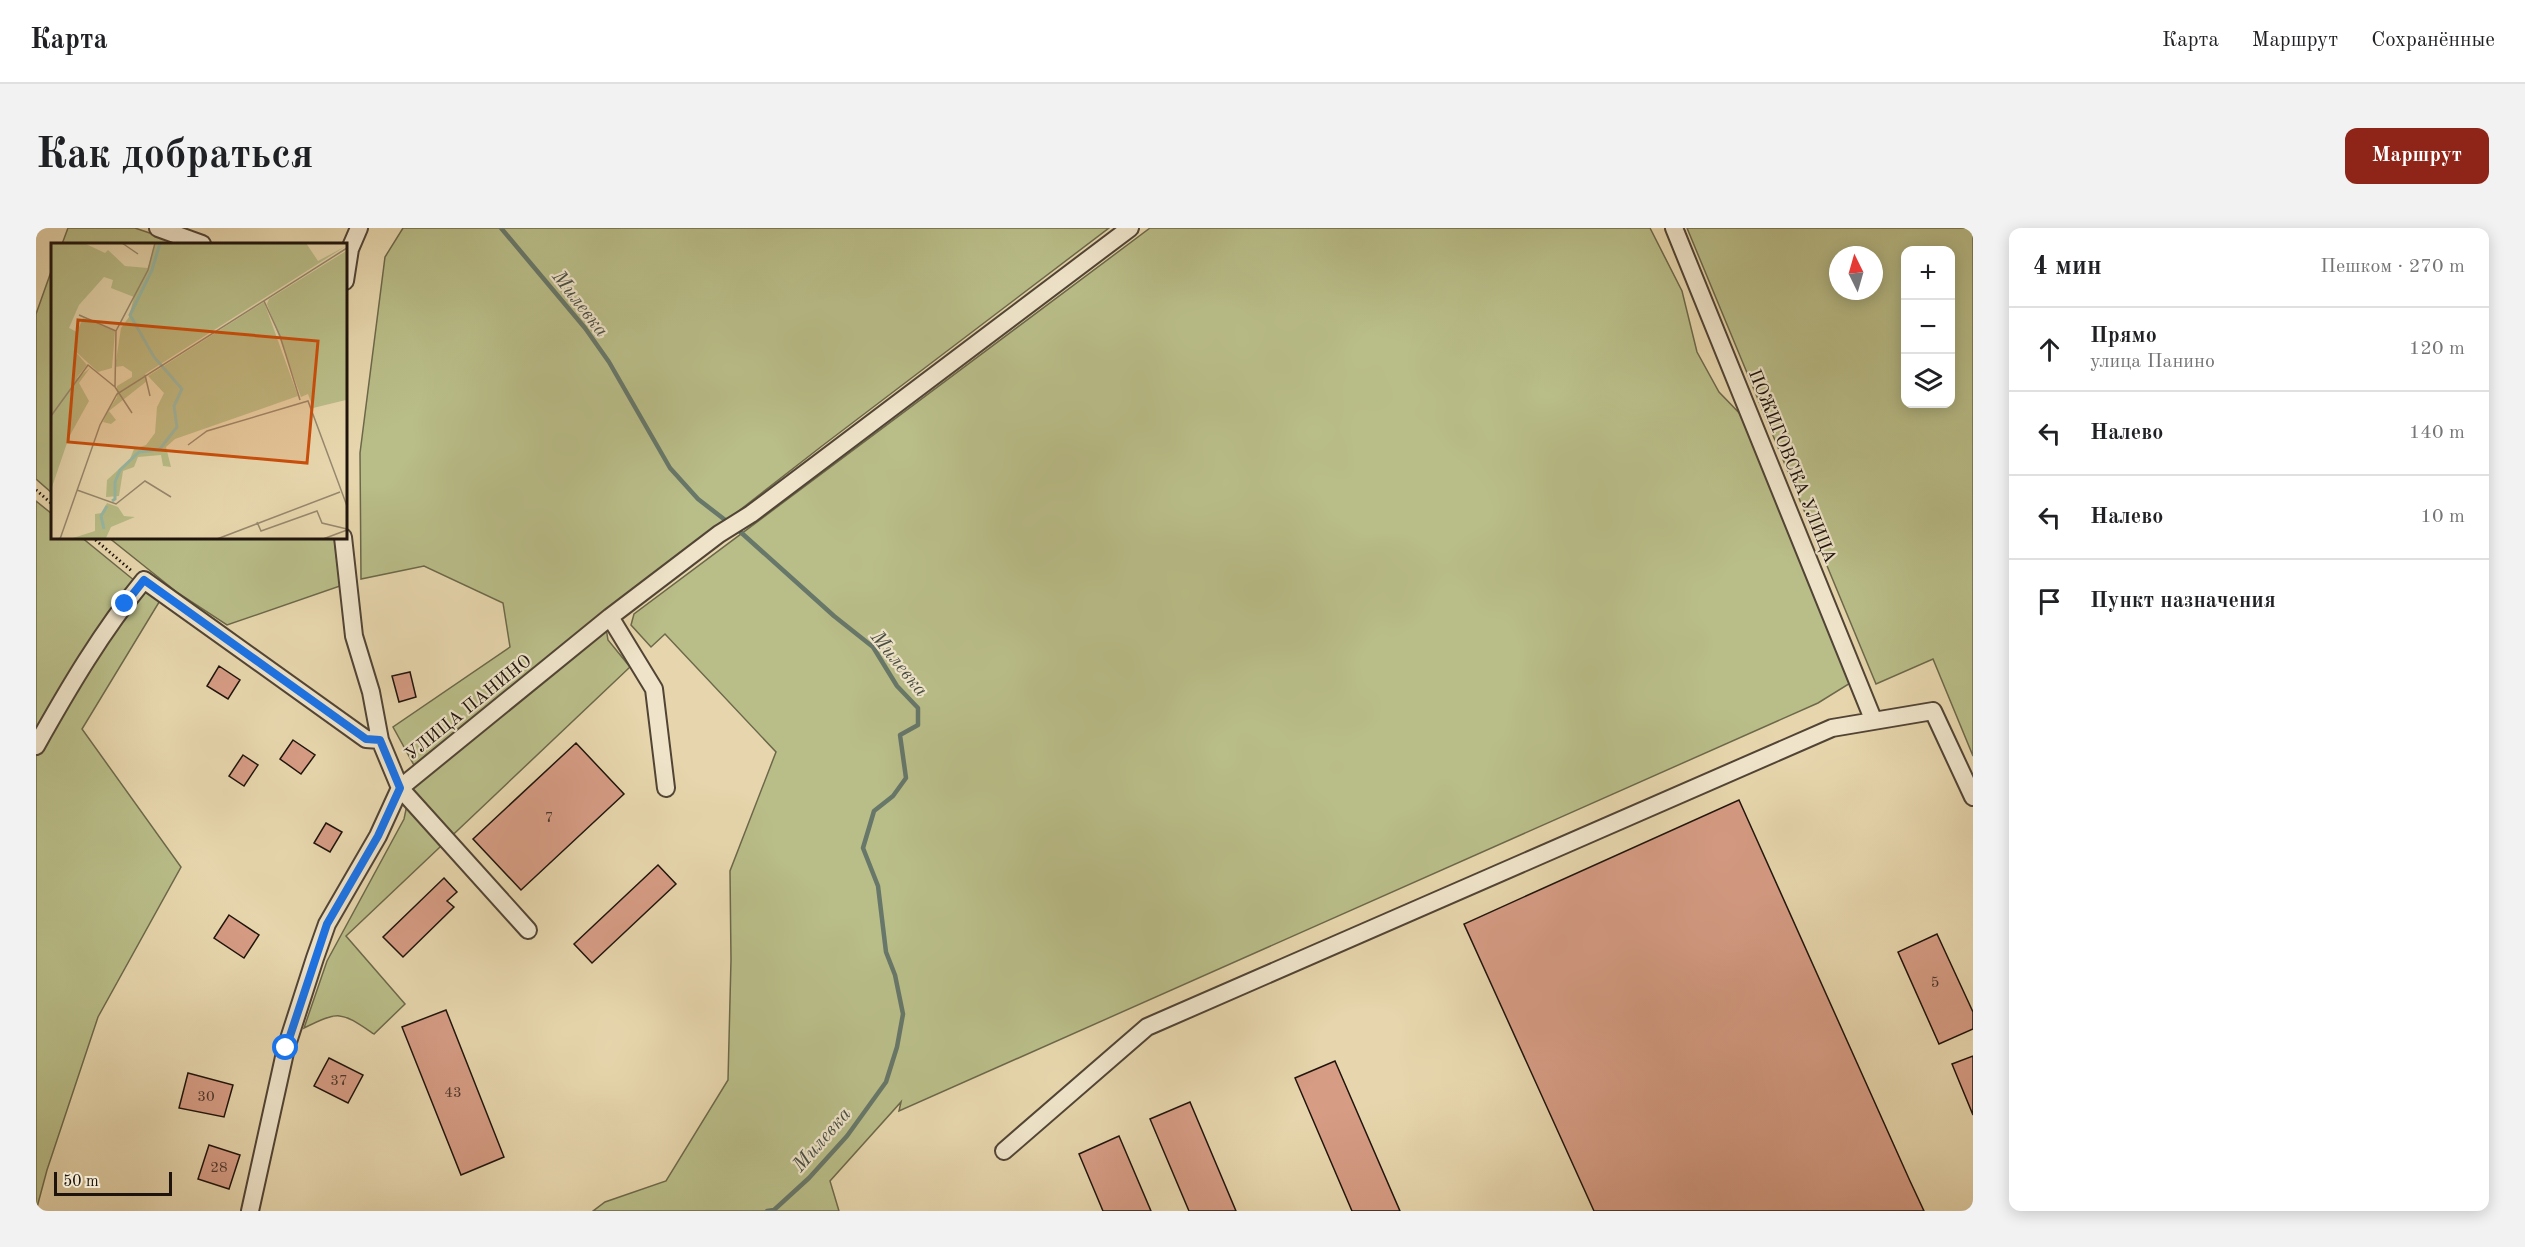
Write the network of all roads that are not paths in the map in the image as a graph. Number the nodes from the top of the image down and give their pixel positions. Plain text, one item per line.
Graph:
1 (158, 228) edge
2 (359, 228) edge
3 (1130, 228) edge
4 (1674, 228) edge
5 (199, 243) edge
6 (346, 275) edge
7 (343, 538) edge
8 (610, 617) junction
9 (1868, 720) junction
10 (380, 740) junction
11 (36, 746) edge
12 (400, 788) junction
13 (666, 788) dead end
14 (1973, 797) edge
15 (528, 930) dead end
16 (1004, 1151) dead end
17 (250, 1211) edge

1 - 5 street
2 - 6 street
3 - 8 street, УЛИЦА ПАНИНО
4 - 9 street, ПОЖИГОВСКА УЛИЦА
7 - 10 street
8 - 12 street, УЛИЦА ПАНИНО
8 - 13 street
9 - 14 street
9 - 16 street
10 - 11 street
10 - 12 street
12 - 15 street
12 - 17 street, УЛИЦА ПАНИНО

